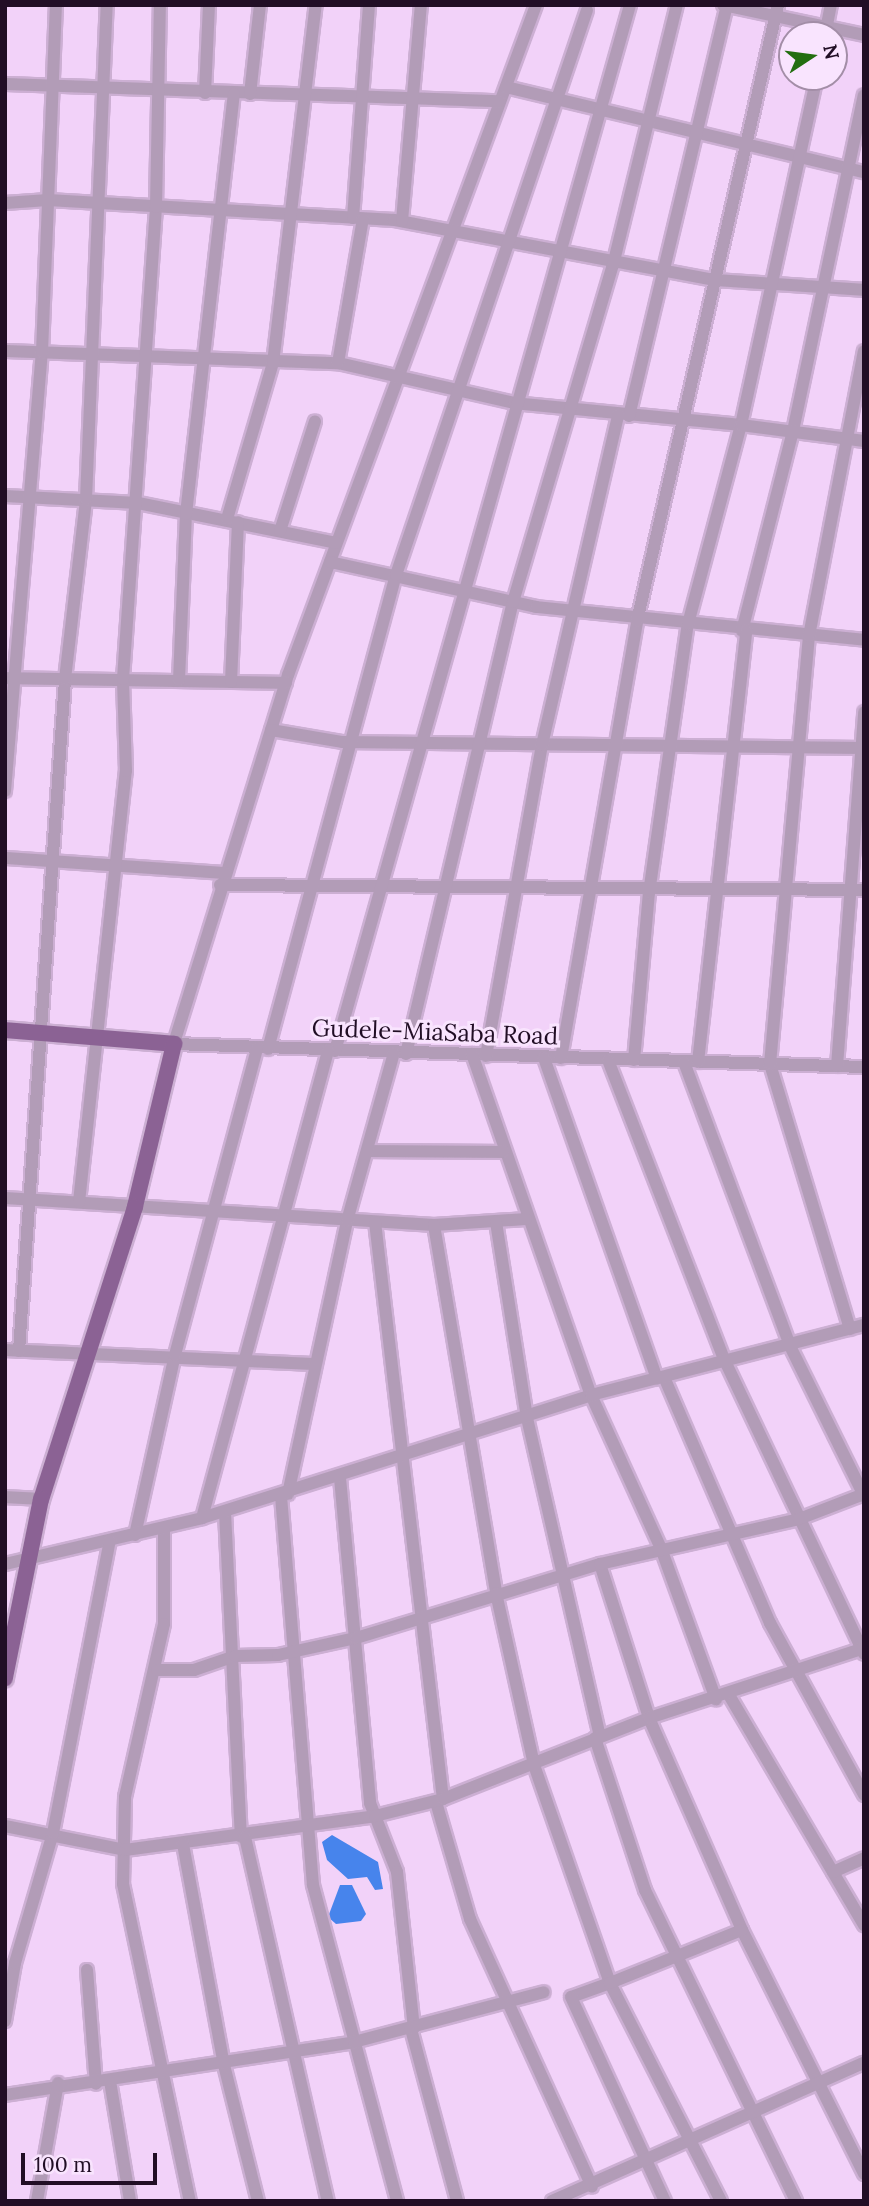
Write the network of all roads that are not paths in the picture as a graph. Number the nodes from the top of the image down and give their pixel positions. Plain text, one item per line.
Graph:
1 (56, 5) edge
2 (107, 5) edge
3 (160, 5) edge
4 (209, 5) edge
5 (260, 5) edge
6 (316, 5) edge
7 (369, 5) edge
8 (421, 5) edge
9 (536, 5) edge
10 (630, 5) edge
11 (677, 5) edge
12 (726, 6) edge
13 (587, 10) dead end
14 (777, 11) edge
15 (800, 21) edge
16 (5, 84) edge
17 (51, 86) junction
18 (506, 87) junction
19 (106, 90) junction
20 (815, 91) edge
21 (161, 92) junction
22 (205, 93) junction
23 (234, 94) junction
24 (250, 94) junction
25 (864, 95) edge
26 (308, 96) junction
27 (363, 97) junction
28 (411, 99) junction
29 (558, 100) junction
30 (500, 101) junction
31 (604, 110) junction
32 (650, 121) junction
33 (699, 133) junction
34 (747, 144) junction
35 (803, 158) junction
36 (850, 169) junction
37 (864, 172) edge
38 (48, 200) junction
39 (5, 203) edge
40 (104, 203) junction
41 (156, 207) junction
42 (222, 210) junction
43 (295, 215) junction
44 (358, 218) junction
45 (402, 221) junction
46 (453, 227) junction
47 (506, 243) junction
48 (562, 254) junction
49 (613, 265) junction
50 (661, 272) junction
51 (714, 280) junction
52 (769, 281) junction
53 (824, 286) junction
54 (864, 290) edge
55 (5, 351) edge
56 (864, 351) edge
57 (41, 352) junction
58 (94, 352) junction
59 (144, 354) junction
60 (207, 360) junction
61 (273, 363) junction
62 (338, 363) junction
63 (399, 374) junction
64 (456, 390) junction
65 (514, 403) junction
66 (569, 409) junction
67 (623, 416) junction
68 (315, 421) dead end
69 (683, 423) junction
70 (741, 425) junction
71 (793, 432) junction
72 (848, 439) junction
73 (864, 441) edge
74 (5, 496) edge
75 (29, 496) junction
76 (86, 499) junction
77 (138, 503) junction
78 (186, 514) junction
79 (232, 520) junction
80 (280, 531) junction
81 (336, 543) junction
82 (330, 562) junction
83 (396, 575) junction
84 (463, 591) junction
85 (513, 602) junction
86 (577, 611) junction
87 (637, 621) junction
88 (688, 624) junction
89 (744, 631) junction
90 (809, 636) junction
91 (864, 640) edge
92 (11, 678) edge
93 (65, 679) junction
94 (123, 679) junction
95 (178, 680) junction
96 (231, 682) junction
97 (286, 682) junction
98 (864, 712) edge
99 (271, 730) junction
100 (348, 742) junction
101 (418, 743) junction
102 (478, 743) junction
103 (542, 745) junction
104 (612, 747) junction
105 (669, 748) junction
106 (861, 748) edge
107 (735, 749) junction
108 (798, 749) junction
109 (5, 791) edge
110 (5, 858) edge
111 (54, 861) junction
112 (120, 866) junction
113 (223, 879) junction
114 (310, 887) junction
115 (378, 888) junction
116 (447, 889) junction
117 (514, 889) junction
118 (586, 889) junction
119 (788, 889) junction
120 (849, 889) junction
121 (864, 890) edge
122 (649, 892) junction
123 (721, 892) junction
124 (5, 1030) edge
125 (38, 1033) junction
126 (97, 1037) junction
127 (174, 1044) junction
128 (262, 1049) junction
129 (331, 1051) junction
130 (400, 1053) junction
131 (472, 1054) junction
132 (486, 1056) junction
133 (544, 1058) junction
134 (561, 1058) junction
135 (608, 1060) junction
136 (634, 1060) junction
137 (684, 1062) junction
138 (698, 1062) junction
139 (770, 1064) junction
140 (838, 1066) junction
141 (864, 1067) edge
142 (368, 1151) junction
143 (503, 1152) junction
144 (5, 1198) edge
145 (25, 1198) junction
146 (79, 1202) junction
147 (135, 1208) junction
148 (211, 1214) junction
149 (279, 1219) junction
150 (526, 1219) junction
151 (347, 1221) junction
152 (375, 1222) junction
153 (496, 1222) junction
154 (434, 1225) junction
155 (864, 1325) edge
156 (850, 1329) junction
157 (790, 1346) junction
158 (5, 1350) edge
159 (19, 1351) junction
160 (85, 1352) junction
161 (175, 1355) junction
162 (244, 1359) junction
163 (725, 1361) junction
164 (313, 1364) junction
165 (660, 1378) junction
166 (591, 1395) junction
167 (527, 1418) junction
168 (468, 1438) junction
169 (405, 1459) junction
170 (340, 1478) junction
171 (284, 1495) junction
172 (863, 1495) edge
173 (5, 1497) edge
174 (41, 1499) junction
175 (225, 1512) junction
176 (202, 1518) junction
177 (799, 1519) junction
178 (164, 1528) junction
179 (135, 1535) junction
180 (728, 1536) junction
181 (110, 1541) junction
182 (662, 1551) junction
183 (33, 1555) junction
184 (5, 1564) edge
185 (600, 1564) junction
186 (563, 1574) junction
187 (496, 1593) junction
188 (422, 1615) junction
189 (356, 1638) junction
190 (292, 1649) junction
191 (863, 1652) edge
192 (230, 1661) junction
193 (157, 1670) junction
194 (795, 1670) junction
195 (5, 1678) edge
196 (722, 1697) junction
197 (649, 1718) junction
198 (598, 1737) junction
199 (534, 1765) junction
200 (864, 1795) edge
201 (440, 1800) junction
202 (375, 1816) junction
203 (5, 1826) edge
204 (312, 1827) junction
205 (53, 1833) junction
206 (243, 1837) junction
207 (183, 1844) junction
208 (125, 1850) junction
209 (864, 1858) edge
210 (833, 1872) junction
211 (864, 1925) edge
212 (741, 1930) junction
213 (674, 1957) junction
214 (87, 1970) dead end
215 (610, 1983) junction
216 (544, 1992) dead end
217 (509, 2006) junction
218 (5, 2021) edge
219 (412, 2029) junction
220 (354, 2042) junction
221 (290, 2054) junction
222 (864, 2063) edge
223 (224, 2065) junction
224 (159, 2074) junction
225 (110, 2081) junction
226 (58, 2083) junction
227 (96, 2084) junction
228 (816, 2087) junction
229 (5, 2095) edge
230 (753, 2115) junction
231 (691, 2143) junction
232 (649, 2161) junction
233 (864, 2174) edge
234 (592, 2188) junction
235 (37, 2201) edge
236 (130, 2201) edge
237 (190, 2201) edge
238 (258, 2201) edge
239 (328, 2201) edge
240 (397, 2201) edge
241 (457, 2201) edge
242 (552, 2201) edge
243 (665, 2201) edge
244 (722, 2201) edge
245 (796, 2201) edge

1 - 17 street
2 - 19 street
3 - 21 street
4 - 22 street
5 - 24 street
6 - 26 street
7 - 27 street
8 - 28 street
9 - 18 street
10 - 31 street
11 - 32 street
12 - 14 street
12 - 33 street
13 - 29 street
14 - 15 street
14 - 34 street
16 - 17 street
17 - 19 street
17 - 38 street
18 - 29 street
18 - 30 street
19 - 21 street
19 - 40 street
20 - 35 street
21 - 22 street
21 - 41 street
22 - 23 street
23 - 24 street
23 - 42 street
24 - 26 street
25 - 36 street
26 - 27 street
26 - 43 street
27 - 28 street
27 - 44 street
28 - 30 street
28 - 45 street
29 - 31 street
29 - 47 street
30 - 46 street
31 - 32 street
31 - 48 street
32 - 33 street
32 - 49 street
33 - 34 street
33 - 50 street
34 - 35 street
34 - 51 street
35 - 36 street
35 - 52 street
36 - 37 street
36 - 53 street
38 - 39 street
38 - 40 street
38 - 57 street
40 - 41 street
40 - 58 street
41 - 42 street
41 - 59 street
42 - 43 street
42 - 60 street
43 - 44 street
43 - 61 street
44 - 45 street
44 - 62 street
45 - 46 street
46 - 47 street
46 - 63 street
47 - 48 street
47 - 64 street
48 - 49 street
48 - 65 street
49 - 50 street
49 - 66 street
50 - 51 street
50 - 67 street
51 - 52 street
51 - 69 street
52 - 53 street
52 - 70 street
53 - 54 street
53 - 71 street
55 - 57 street
56 - 72 street
57 - 58 street
57 - 75 street
58 - 59 street
58 - 76 street
59 - 60 street
59 - 77 street
60 - 61 street
60 - 78 street
61 - 62 street
61 - 79 street
62 - 63 street
63 - 64 street
63 - 81 street
64 - 65 street
64 - 83 street
65 - 66 street
65 - 84 street
66 - 67 street
66 - 85 street
67 - 69 street
67 - 86 street
68 - 80 street
69 - 70 street
69 - 87 street
70 - 71 street
70 - 88 street
71 - 72 street
71 - 89 street
72 - 73 street
72 - 90 street
74 - 75 street
75 - 76 street
75 - 92 street
76 - 77 street
76 - 93 street
77 - 78 street
77 - 94 street
78 - 79 street
78 - 95 street
79 - 80 street
79 - 96 street
80 - 81 street
81 - 82 street
82 - 83 street
82 - 97 street
83 - 84 street
83 - 100 street
84 - 85 street
84 - 101 street
85 - 86 street
85 - 102 street
86 - 87 street
86 - 103 street
87 - 88 street
87 - 104 street
88 - 89 street
88 - 105 street
89 - 90 street
89 - 107 street
90 - 91 street
90 - 108 street
92 - 93 street
92 - 109 street
93 - 94 street
93 - 111 street
94 - 95 street
94 - 112 street
95 - 96 street
96 - 97 street
97 - 99 street
98 - 106 street
99 - 100 street
99 - 113 street
100 - 101 street
100 - 114 street
101 - 102 street
101 - 115 street
102 - 103 street
102 - 116 street
103 - 104 street
103 - 117 street
104 - 105 street
104 - 118 street
105 - 107 street
105 - 122 street
106 - 108 street
106 - 120 street
107 - 108 street
107 - 123 street
108 - 119 street
110 - 111 street
111 - 112 street
111 - 125 street
112 - 113 street
112 - 126 street
113 - 114 street
113 - 127 street
114 - 115 street
114 - 128 street
115 - 116 street
115 - 129 street
116 - 117 street
116 - 130 street
117 - 118 street
117 - 132 street
118 - 122 street
118 - 134 street
119 - 120 street
119 - 123 street
119 - 139 street
120 - 121 street
120 - 140 street
122 - 123 street
122 - 136 street
123 - 138 street
124 - 125 main road, Gudele-MiaSaba Road
125 - 126 main road, Gudele-MiaSaba Road
125 - 145 street
126 - 127 main road, Gudele-MiaSaba Road
126 - 146 street
127 - 128 street, Gudele-MiaSaba Road
127 - 147 main road
128 - 129 street, Gudele-MiaSaba Road
128 - 148 street
129 - 130 street, Gudele-MiaSaba Road
129 - 149 street
130 - 131 street, Gudele-MiaSaba Road
130 - 142 street
131 - 132 street, Gudele-MiaSaba Road
131 - 143 street
132 - 133 street, Gudele-MiaSaba Road
133 - 134 street, Gudele-MiaSaba Road
133 - 165 street
134 - 135 street, Gudele-MiaSaba Road
135 - 136 street, Gudele-MiaSaba Road
135 - 163 street
136 - 137 street, Gudele-MiaSaba Road
137 - 138 street, Gudele-MiaSaba Road
137 - 157 street
138 - 139 street, Gudele-MiaSaba Road
139 - 140 street, Gudele-MiaSaba Road
139 - 156 street
140 - 141 street, Gudele-MiaSaba Road
142 - 143 street
142 - 151 street
143 - 150 street
144 - 145 street
145 - 146 street
145 - 159 street
146 - 147 street
147 - 148 street
147 - 160 main road
148 - 149 street
148 - 161 street
149 - 151 street
149 - 162 street
150 - 153 street
150 - 166 street
151 - 152 street
151 - 164 street
152 - 154 street
152 - 169 street
153 - 154 street
153 - 167 street
154 - 168 street
155 - 156 street
156 - 157 street
157 - 163 street
157 - 172 street
158 - 159 street
159 - 160 street
160 - 161 street
160 - 174 main road
161 - 162 street
161 - 179 street
162 - 164 street
162 - 176 street
163 - 165 street
163 - 177 street
164 - 171 street
165 - 166 street
165 - 180 street
166 - 167 street
166 - 182 street
167 - 168 street
167 - 186 street
168 - 169 street
168 - 187 street
169 - 170 street
169 - 188 street
170 - 171 street
170 - 189 street
171 - 175 street
171 - 190 street
172 - 177 street
173 - 174 street
174 - 183 main road
175 - 176 street
175 - 192 street
176 - 178 street
177 - 180 street
177 - 191 street
178 - 179 street
178 - 193 street
179 - 181 street
180 - 182 street
180 - 194 street
181 - 183 street
181 - 205 street
182 - 185 street
182 - 196 street
183 - 184 street
183 - 195 main road
185 - 186 street
185 - 197 street
186 - 187 street
186 - 198 street
187 - 188 street
187 - 199 street
188 - 189 street
188 - 201 street
189 - 190 street
189 - 202 street
190 - 192 street
190 - 204 street
191 - 194 street
192 - 193 street
192 - 206 street
193 - 208 street
194 - 196 street
194 - 200 street
196 - 197 street
196 - 210 street
197 - 198 street
197 - 212 street
198 - 199 street
198 - 213 street
199 - 201 street
199 - 215 street
201 - 202 street
201 - 217 street
202 - 204 street
202 - 219 street
203 - 205 street
204 - 206 street
204 - 220 street
205 - 208 street
205 - 218 street
206 - 207 street
206 - 221 street
207 - 208 street
207 - 223 street
208 - 224 street
209 - 210 street
210 - 211 street
212 - 213 street
212 - 228 street
213 - 215 street
213 - 230 street
214 - 227 street
215 - 231 street
215 - 232 street
216 - 217 street
217 - 219 street
217 - 234 street
219 - 220 street
219 - 241 street
220 - 221 street
220 - 240 street
221 - 223 street
221 - 239 street
222 - 228 street
223 - 224 street
223 - 238 street
224 - 225 street
224 - 237 street
225 - 227 street
225 - 236 street
226 - 227 street
226 - 229 street
226 - 235 street
228 - 230 street
228 - 233 street
230 - 231 street
230 - 245 street
231 - 232 street
231 - 244 street
232 - 234 street
232 - 243 street
234 - 242 street

